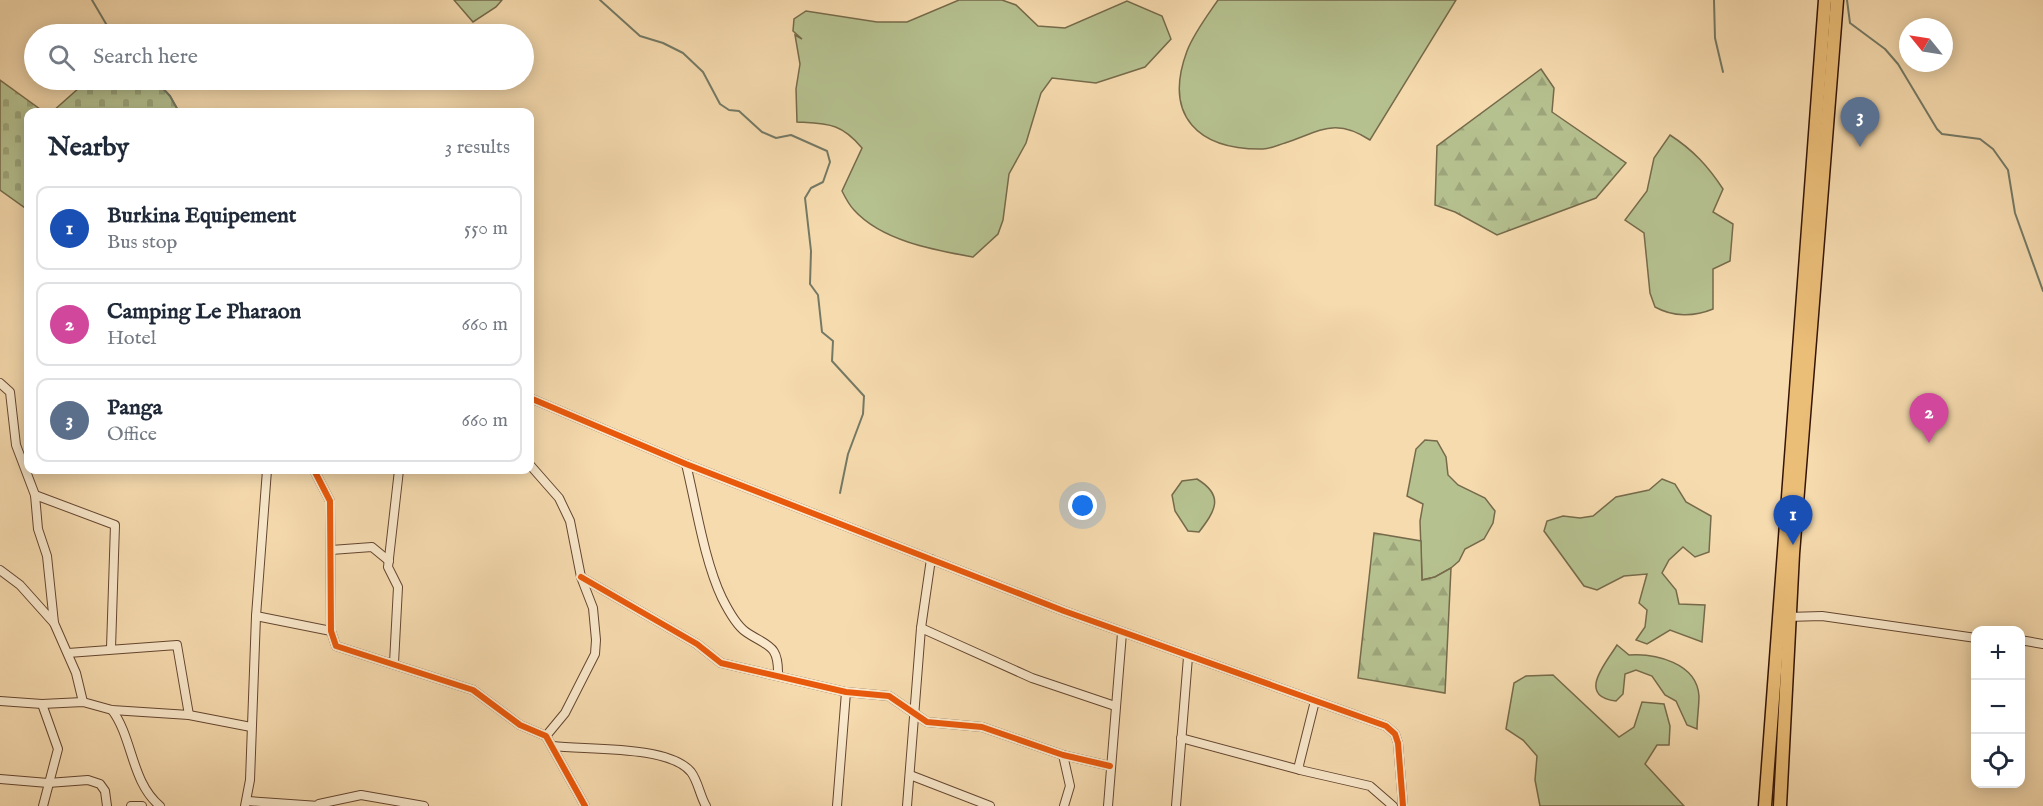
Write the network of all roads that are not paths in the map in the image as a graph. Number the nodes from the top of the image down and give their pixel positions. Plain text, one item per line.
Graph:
1 (1825, 0) edge
2 (1837, 0) edge
3 (0, 383) edge
4 (534, 400) edge
5 (686, 464) junction
6 (24, 466) edge
7 (534, 470) edge
8 (27, 474) edge
9 (267, 474) edge
10 (316, 474) edge
11 (399, 474) edge
12 (35, 495) junction
13 (331, 550) junction
14 (931, 559) junction
15 (389, 561) junction
16 (0, 570) edge
17 (581, 577) junction
18 (256, 616) junction
19 (1785, 617) junction
20 (54, 623) junction
21 (921, 628) junction
22 (331, 631) junction
23 (1122, 633) junction
24 (1971, 637) edge
25 (2025, 641) edge
26 (2043, 644) edge
27 (111, 648) junction
28 (69, 653) junction
29 (1188, 657) junction
30 (394, 663) junction
31 (778, 676) junction
32 (846, 692) junction
33 (0, 701) edge
34 (1315, 701) junction
35 (83, 702) junction
36 (42, 704) junction
37 (1115, 706) junction
38 (112, 710) junction
39 (189, 715) junction
40 (914, 715) junction
41 (251, 727) junction
42 (546, 736) junction
43 (1181, 738) junction
44 (553, 746) junction
45 (1064, 755) junction
46 (1110, 765) junction
47 (1300, 770) junction
48 (910, 775) junction
49 (0, 779) edge
50 (48, 783) junction
51 (972, 802) edge
52 (246, 803) edge
53 (319, 805) edge
54 (44, 806) edge
55 (107, 806) edge
56 (131, 806) edge
57 (141, 806) edge
58 (160, 806) edge
59 (424, 806) edge
60 (585, 806) edge
61 (706, 806) edge
62 (837, 806) edge
63 (907, 806) edge
64 (990, 806) edge
65 (1064, 806) edge
66 (1108, 806) edge
67 (1176, 806) edge
68 (1393, 806) edge
69 (1403, 806) edge
70 (1765, 806) edge
71 (1780, 806) edge

1 - 19 highway
2 - 19 highway
3 - 6 street
4 - 5 street
5 - 14 street
5 - 31 street
7 - 17 street
8 - 12 street
9 - 18 street
10 - 13 street
11 - 15 street
12 - 20 street
12 - 27 street
13 - 15 street
13 - 22 street
14 - 21 street
14 - 23 street
15 - 30 street
16 - 20 street
17 - 31 street
17 - 42 street
18 - 22 street
18 - 41 street
19 - 24 street
19 - 70 highway
19 - 71 highway
20 - 28 street
21 - 37 street
21 - 40 street
22 - 30 street
23 - 29 street
23 - 37 street
25 - 26 street
27 - 28 street
27 - 39 street
28 - 35 street
29 - 34 street
29 - 43 street
30 - 42 street
31 - 32 street
32 - 40 street
32 - 62 street
33 - 36 street
34 - 47 street
34 - 69 street
35 - 36 street
35 - 38 street
36 - 50 street
37 - 46 street
38 - 39 street
38 - 58 street
39 - 41 street
40 - 45 street
40 - 48 street
41 - 52 street
42 - 44 street
43 - 47 street
43 - 67 street
44 - 60 street
44 - 61 street
45 - 46 street
45 - 65 street
46 - 66 street
47 - 68 street
48 - 51 street
48 - 63 street
49 - 50 street
50 - 54 street
50 - 55 street
51 - 64 street
52 - 53 street
53 - 59 street
56 - 57 street

